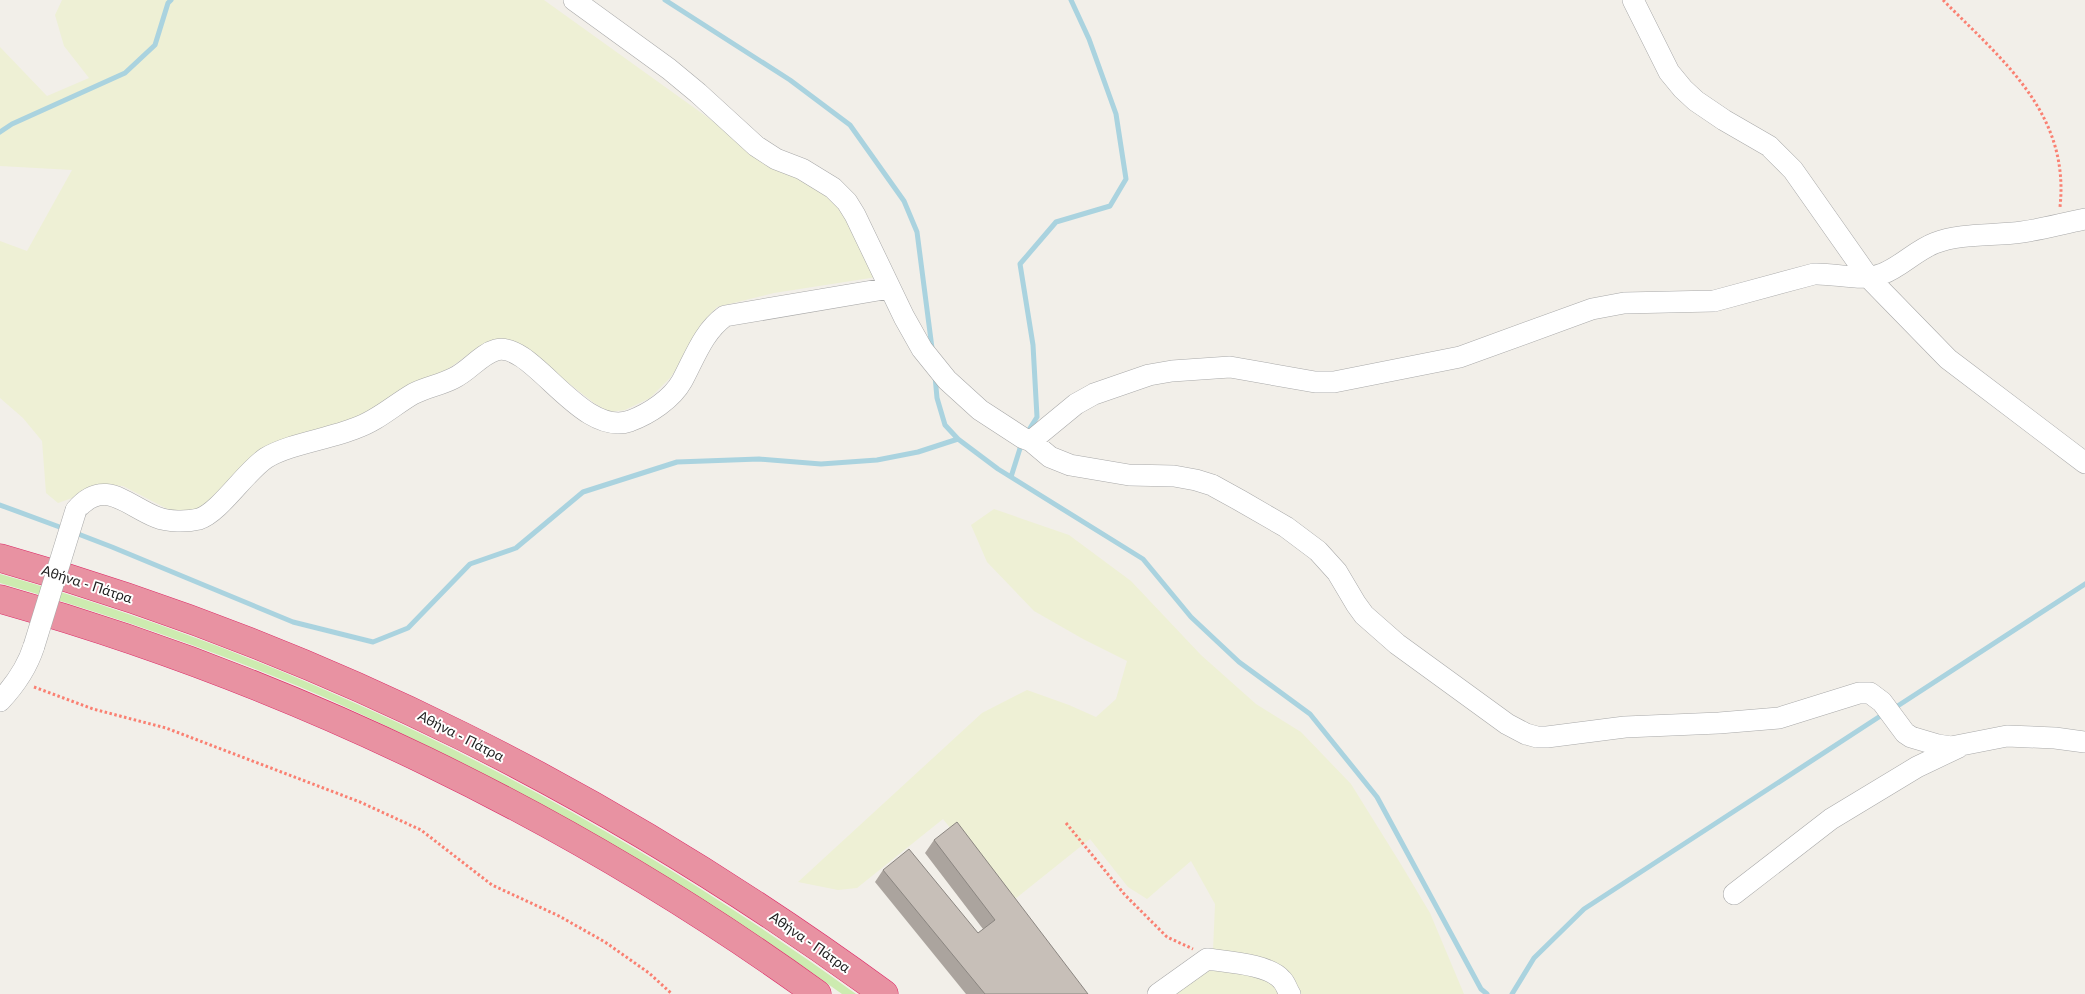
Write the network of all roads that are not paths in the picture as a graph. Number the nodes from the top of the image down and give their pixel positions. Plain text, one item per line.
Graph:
1 (574, 0) edge
2 (1633, 0) edge
3 (2085, 219) edge
4 (1869, 278) junction
5 (890, 288) junction
6 (1032, 441) junction
7 (2085, 463) edge
8 (0, 558) edge
9 (0, 599) edge
10 (0, 701) edge
11 (2085, 742) edge
12 (1964, 745) junction
13 (1734, 894) dead end
14 (817, 994) edge
15 (884, 994) edge
16 (1158, 994) edge
17 (1290, 994) edge

1 - 5 street
2 - 4 street
3 - 4 street
4 - 6 street
4 - 7 street
5 - 6 street
5 - 10 street, bridge
6 - 12 street
8 - 15 highway, Αθήνα - Πάτρα
9 - 14 highway
11 - 12 street
12 - 13 street
16 - 17 street

